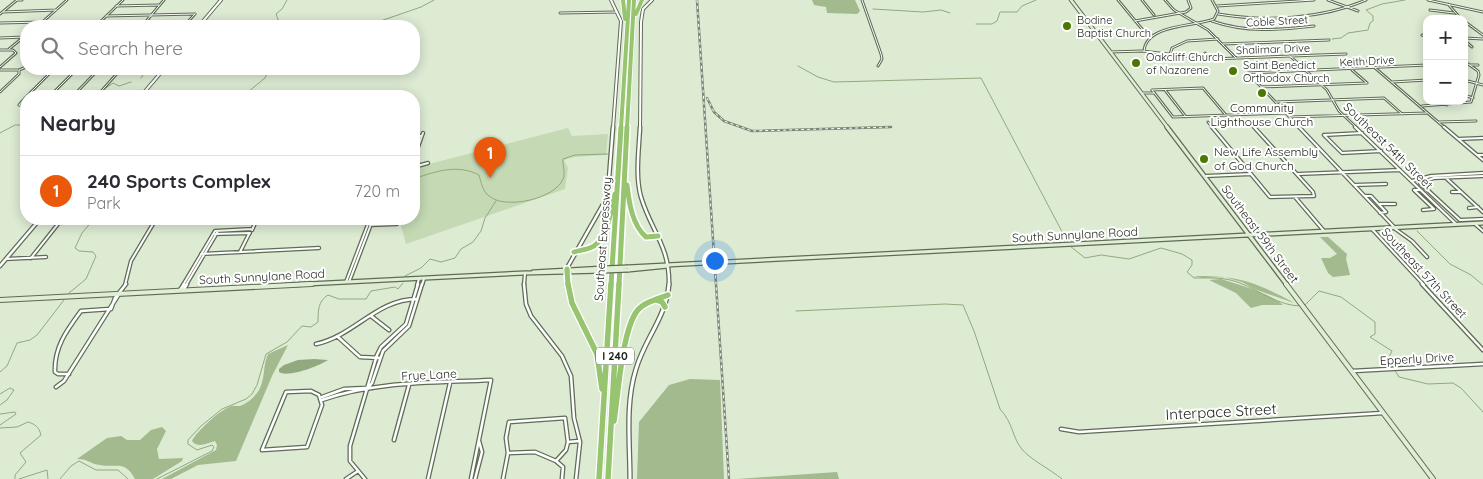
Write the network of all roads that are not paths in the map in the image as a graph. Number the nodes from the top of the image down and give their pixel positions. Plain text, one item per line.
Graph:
1 (17, 0) edge
2 (22, 0) edge
3 (67, 0) edge
4 (122, 0) edge
5 (164, 0) edge
6 (221, 0) edge
7 (611, 0) edge
8 (623, 0) edge
9 (629, 0) edge
10 (634, 0) edge
11 (642, 0) edge
12 (652, 0) edge
13 (862, 0) edge
14 (1071, 0) edge
15 (1118, 0) edge
16 (1142, 0) edge
17 (1165, 0) edge
18 (1188, 0) edge
19 (1212, 0) edge
20 (1314, 0) edge
21 (1328, 0) edge
22 (1366, 0) edge
23 (1428, 0) edge
24 (1448, 4) junction
25 (159, 5) junction
26 (116, 6) junction
27 (1216, 6) junction
28 (1347, 7) junction
29 (56, 10) junction
30 (1430, 10) dead end
31 (1358, 11) dead end
32 (3, 12) junction
33 (617, 12) junction
34 (560, 13) dead end
35 (1454, 13) junction
36 (1483, 13) edge
37 (0, 14) edge
38 (1179, 14) junction
39 (1218, 14) junction
40 (151, 15) junction
41 (1456, 15) edge
42 (106, 16) junction
43 (1155, 16) junction
44 (45, 20) edge
45 (102, 20) edge
46 (147, 20) edge
47 (190, 20) edge
48 (204, 20) edge
49 (1135, 21) junction
50 (1212, 21) junction
51 (633, 22) junction
52 (0, 23) edge
53 (20, 23) edge
54 (1468, 24) edge
55 (1200, 25) junction
56 (1314, 26) dead end
57 (627, 31) junction
58 (1152, 35) junction
59 (1483, 35) edge
60 (20, 37) edge
61 (0, 38) edge
62 (1218, 39) junction
63 (1468, 39) edge
64 (1483, 39) edge
65 (20, 40) edge
66 (1329, 40) dead end
67 (1468, 43) edge
68 (1223, 44) junction
69 (1472, 47) dead end
70 (0, 50) edge
71 (9, 50) junction
72 (1144, 51) junction
73 (1110, 52) junction
74 (1205, 53) dead end
75 (1162, 54) junction
76 (1346, 54) dead end
77 (1170, 55) junction
78 (1290, 56) junction
79 (1236, 58) junction
80 (1211, 59) junction
81 (1367, 60) dead end
82 (1163, 61) dead end
83 (4, 63) junction
84 (0, 64) edge
85 (1469, 64) joint
86 (1423, 65) edge
87 (1478, 65) dead end
88 (878, 66) dead end
89 (1375, 67) junction
90 (0, 69) edge
91 (1351, 69) junction
92 (19, 70) joint
93 (1306, 71) junction
94 (48, 75) edge
95 (71, 75) edge
96 (93, 75) edge
97 (116, 75) edge
98 (159, 75) edge
99 (1423, 80) edge
100 (1468, 81) edge
101 (1392, 82) junction
102 (1477, 84) junction
103 (1322, 85) junction
104 (1483, 85) edge
105 (1261, 87) junction
106 (32, 90) edge
107 (56, 90) edge
108 (79, 90) edge
109 (103, 90) edge
110 (146, 90) edge
111 (1165, 90) junction
112 (0, 92) edge
113 (1142, 93) junction
114 (1154, 93) junction
115 (1468, 96) edge
116 (1473, 98) junction
117 (1332, 100) junction
118 (1275, 102) junction
119 (1468, 104) edge
120 (1447, 105) edge
121 (1420, 106) junction
122 (1285, 113) junction
123 (1428, 113) junction
124 (1402, 114) junction
125 (1226, 115) junction
126 (1345, 116) junction
127 (1186, 117) junction
128 (1289, 117) junction
129 (1249, 121) dead end
130 (1476, 121) dead end
131 (1208, 122) dead end
132 (1439, 122) junction
133 (1362, 134) junction
134 (1483, 138) edge
135 (1457, 139) junction
136 (1380, 152) junction
137 (1477, 155) junction
138 (1483, 155) edge
139 (626, 160) junction
140 (1483, 160) edge
141 (428, 163) dead end
142 (420, 165) edge
143 (1400, 170) junction
144 (1341, 172) junction
145 (1251, 174) junction
146 (1297, 174) junction
147 (1483, 175) edge
148 (1204, 176) junction
149 (1446, 178) junction
150 (1412, 181) junction
151 (618, 184) junction
152 (1386, 184) dead end
153 (1354, 185) junction
154 (1420, 190) junction
155 (1423, 192) junction
156 (1428, 192) junction
157 (1452, 192) dead end
158 (1461, 192) junction
159 (1365, 196) junction
160 (1295, 197) junction
161 (1379, 204) junction
162 (1395, 204) dead end
163 (1469, 208) dead end
164 (1478, 208) junction
165 (1434, 209) junction
166 (1441, 209) junction
167 (1423, 210) dead end
168 (1446, 210) junction
169 (1483, 212) edge
170 (1380, 213) junction
171 (1483, 218) edge
172 (1475, 224) junction
173 (1483, 224) edge
174 (35, 225) edge
175 (57, 225) edge
176 (152, 225) edge
177 (254, 225) edge
178 (369, 225) edge
179 (1457, 225) junction
180 (1394, 228) junction
181 (1372, 229) junction
182 (251, 231) junction
183 (1324, 231) junction
184 (1483, 231) edge
185 (216, 233) junction
186 (1248, 235) junction
187 (658, 236) junction
188 (580, 243) junction
189 (319, 248) dead end
190 (590, 248) junction
191 (574, 252) junction
192 (239, 253) junction
193 (201, 254) junction
194 (205, 254) junction
195 (46, 257) dead end
196 (30, 258) junction
197 (1427, 258) dead end
198 (6, 259) junction
199 (0, 266) edge
200 (668, 266) junction
201 (193, 271) junction
202 (567, 271) junction
203 (525, 273) junction
204 (421, 279) junction
205 (347, 282) junction
206 (181, 291) junction
207 (120, 294) junction
208 (668, 294) junction
209 (414, 299) junction
210 (418, 299) junction
211 (0, 300) edge
212 (656, 300) junction
213 (665, 307) junction
214 (111, 309) junction
215 (371, 316) junction
216 (389, 330) dead end
217 (338, 337) junction
218 (316, 344) dead end
219 (1483, 350) edge
220 (376, 358) junction
221 (380, 358) junction
222 (1483, 364) edge
223 (1352, 372) junction
224 (68, 374) junction
225 (450, 383) junction
226 (409, 385) junction
227 (56, 387) dead end
228 (368, 388) junction
229 (322, 399) junction
230 (603, 412) junction
231 (1383, 413) junction
232 (1061, 429) dead end
233 (610, 436) junction
234 (394, 440) dead end
235 (479, 441) junction
236 (579, 441) junction
237 (568, 442) junction
238 (508, 453) junction
239 (556, 460) junction
240 (358, 471) junction
241 (346, 479) edge
242 (365, 479) edge
243 (428, 479) edge
244 (471, 479) edge
245 (475, 479) edge
246 (503, 479) edge
247 (562, 479) edge
248 (576, 479) edge
249 (599, 479) edge
250 (608, 479) edge
251 (630, 479) edge
252 (1433, 479) edge

1 - 2 street
1 - 32 street
3 - 29 street
4 - 26 street
5 - 25 street
6 - 48 street
7 - 33 street
8 - 57 highway
9 - 57 highway, Southeast Expressway / I 240
10 - 51 highway, Southeast Expressway / I 240
11 - 51 highway
12 - 187 street
13 - 88 street
14 - 73 main road, Southeast 59th Street
15 - 49 street
16 - 43 street
17 - 38 street
18 - 38 street
19 - 27 street
20 - 27 street
21 - 28 street
22 - 28 street
23 - 24 street
24 - 35 street
24 - 36 street
25 - 26 street
25 - 40 street
26 - 42 street
27 - 39 street
28 - 31 street
28 - 39 street
29 - 32 street
29 - 44 street
30 - 35 street
32 - 37 street
33 - 34 street
33 - 188 street
35 - 41 street
38 - 43 street
38 - 55 street
39 - 50 street
40 - 42 street
40 - 46 street
40 - 47 street
42 - 45 street
43 - 49 street
49 - 58 street
50 - 55 street
50 - 56 street, Coble Street
51 - 139 highway, Southeast Expressway / I 240
52 - 53 street
54 - 59 street
55 - 58 street
55 - 62 street
57 - 151 highway, Southeast Expressway / I 240
58 - 72 street
60 - 61 street
62 - 68 street
62 - 77 street
63 - 64 street
65 - 71 street
66 - 68 street
67 - 69 street
68 - 79 street
70 - 71 street
71 - 83 street
72 - 73 street, Shalimar Drive
72 - 75 street, Shalimar Drive
73 - 113 main road, Southeast 59th Street
74 - 80 street
75 - 77 street, Shalimar Drive
75 - 82 street
76 - 78 street, Shalimar Drive
77 - 80 street, Shalimar Drive
78 - 79 street, Shalimar Drive
78 - 93 street, Southeast 54th Street
79 - 80 street, Shalimar Drive
81 - 89 street
83 - 84 street
83 - 90 street
85 - 87 street
85 - 102 street
86 - 89 street, Keith Drive
89 - 91 street, Keith Drive
89 - 101 street
90 - 92 street
91 - 93 street, Keith Drive
91 - 103 street
92 - 112 street
93 - 103 street, Southeast 54th Street
93 - 105 street, Keith Drive
94 - 106 street
95 - 107 street
96 - 108 street
97 - 109 street
98 - 110 street
99 - 101 street
100 - 102 street
101 - 121 street
102 - 104 street
102 - 116 street
103 - 105 street
103 - 117 street, Southeast 54th Street
105 - 118 street
111 - 114 street
111 - 125 street
111 - 127 street
113 - 114 street
113 - 148 main road, Southeast 59th Street
114 - 127 street
115 - 116 street
116 - 119 street
117 - 118 street
117 - 124 street
117 - 126 street, Southeast 54th Street
118 - 122 street
120 - 121 street
121 - 123 street
122 - 125 street
122 - 128 street
123 - 124 street
123 - 132 street
124 - 126 street
125 - 127 street
126 - 128 street
126 - 133 street, Southeast 54th Street
128 - 144 street
129 - 146 street
130 - 132 street
131 - 145 street
132 - 135 street
133 - 136 street, Southeast 54th Street
133 - 136 street
134 - 135 street
135 - 137 street
136 - 143 street, Southeast 54th Street
137 - 138 street
137 - 140 street
139 - 187 highway
139 - 233 highway, Southeast Expressway / I 240
141 - 142 street
143 - 144 street
143 - 150 street, Southeast 54th Street
144 - 146 street
144 - 153 street
145 - 148 street
145 - 160 street
146 - 160 street
147 - 149 street
147 - 150 street
148 - 186 main road, Southeast 59th Street
149 - 156 street
149 - 158 street
150 - 154 street, Southeast 54th Street
151 - 190 highway
151 - 230 highway, Southeast Expressway / I 240
152 - 153 street
153 - 159 street
154 - 155 street, Southeast 54th Street
154 - 165 street
155 - 156 street
155 - 166 street, Southeast 54th Street
156 - 168 street
157 - 158 street
158 - 164 street
159 - 161 street
159 - 170 street
160 - 183 street
161 - 162 street
161 - 170 street
163 - 164 street
164 - 169 street
165 - 166 street
165 - 167 street
166 - 168 street
166 - 179 street, Southeast 54th Street
168 - 171 street
170 - 180 street
172 - 173 main road, South Sunnylane Road
172 - 179 main road, South Sunnylane Road
172 - 184 street
174 - 198 street
175 - 196 street
176 - 207 street
177 - 182 street
178 - 205 street
179 - 180 main road, South Sunnylane Road
180 - 181 main road, South Sunnylane Road
180 - 197 street
181 - 183 main road, South Sunnylane Road
181 - 219 street, Southeast 57th Street
182 - 185 street
182 - 192 street
183 - 186 main road, South Sunnylane Road
185 - 193 street
185 - 194 street
186 - 200 main road, South Sunnylane Road
186 - 223 main road, Southeast 59th Street
187 - 200 street
188 - 190 highway
188 - 191 street
189 - 192 street
190 - 191 highway
191 - 202 street
192 - 194 street
193 - 194 street
193 - 201 street
194 - 201 street
195 - 196 street
196 - 198 street
198 - 199 street
200 - 202 main road, South Sunnylane Road, bridge
200 - 208 street
201 - 206 street
202 - 203 main road, South Sunnylane Road
202 - 230 highway
203 - 204 main road, South Sunnylane Road
203 - 236 street
204 - 205 main road, South Sunnylane Road
204 - 209 street
204 - 210 street
205 - 206 main road, South Sunnylane Road
206 - 207 main road, South Sunnylane Road
207 - 211 main road, South Sunnylane Road
207 - 214 street
208 - 212 highway
208 - 213 street
209 - 210 street
209 - 215 street
209 - 220 street
210 - 221 street
212 - 213 highway
212 - 233 highway
213 - 251 street
214 - 224 street
214 - 224 street
215 - 216 street
215 - 217 street
217 - 218 street
217 - 220 street
220 - 221 street
220 - 228 street
221 - 228 street
222 - 223 street, Epperly Drive
223 - 231 main road, Southeast 59th Street
224 - 227 street
225 - 226 street, Frye Lane
225 - 235 street, Frye Lane
225 - 243 street
226 - 228 street, Frye Lane
226 - 234 street
228 - 229 street, Frye Lane
228 - 240 street
229 - 229 street
230 - 249 highway, Southeast Expressway / I 240
231 - 232 street, Interpace Street
231 - 252 main road, Southeast 59th Street
233 - 250 highway, Southeast Expressway / I 240
235 - 244 street
235 - 245 street
236 - 237 street
236 - 248 street
237 - 238 street
237 - 239 street
238 - 239 street
238 - 246 street
239 - 247 street
240 - 241 street
240 - 242 street

